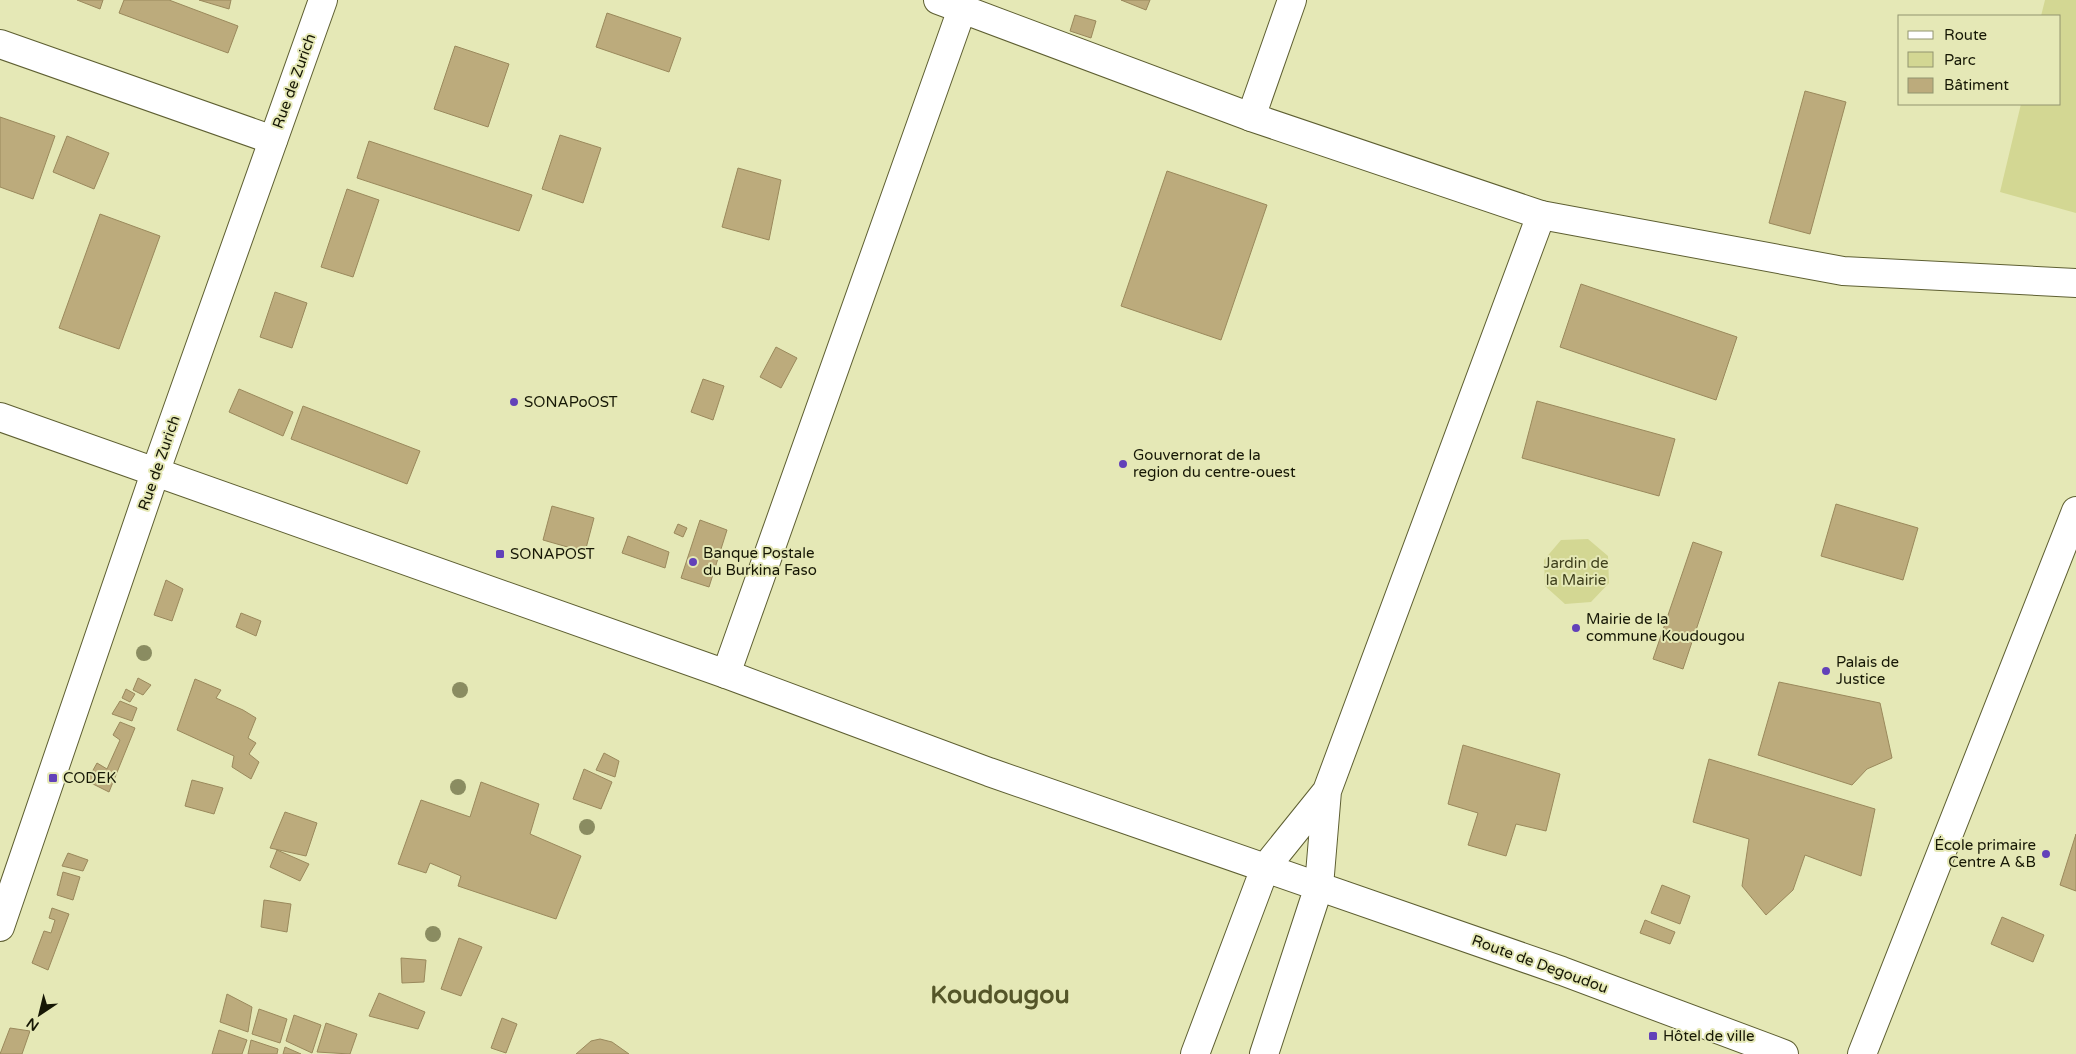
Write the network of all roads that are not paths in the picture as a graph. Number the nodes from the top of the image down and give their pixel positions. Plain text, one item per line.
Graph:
1 (323, 0) edge
2 (1292, 0) edge
3 (950, 4) edge
4 (0, 44) edge
5 (1251, 117) junction
6 (273, 140) junction
7 (1541, 215) junction
8 (2076, 282) edge
9 (0, 417) edge
10 (155, 473) junction
11 (2076, 511) edge
12 (726, 674) junction
13 (1327, 791) junction
14 (1266, 868) junction
15 (1307, 882) junction
16 (0, 927) edge
17 (1195, 1054) edge
18 (1264, 1054) edge
19 (1784, 1054) edge
20 (1862, 1054) edge

1 - 6 main road, Rue de Zurich
2 - 5 main road
3 - 5 main road
3 - 12 main road
4 - 6 main road
5 - 7 main road
6 - 10 main road, Rue de Zurich
7 - 8 main road
7 - 13 main road
9 - 10 main road, Route de Degoudou
10 - 12 main road, Route de Degoudou
10 - 16 main road, Rue de Zurich
11 - 20 main road
12 - 14 main road, Route de Degoudou
13 - 14 main road
13 - 15 main road
14 - 15 main road, Route de Degoudou
14 - 17 main road
15 - 18 main road
15 - 19 main road, Route de Degoudou

